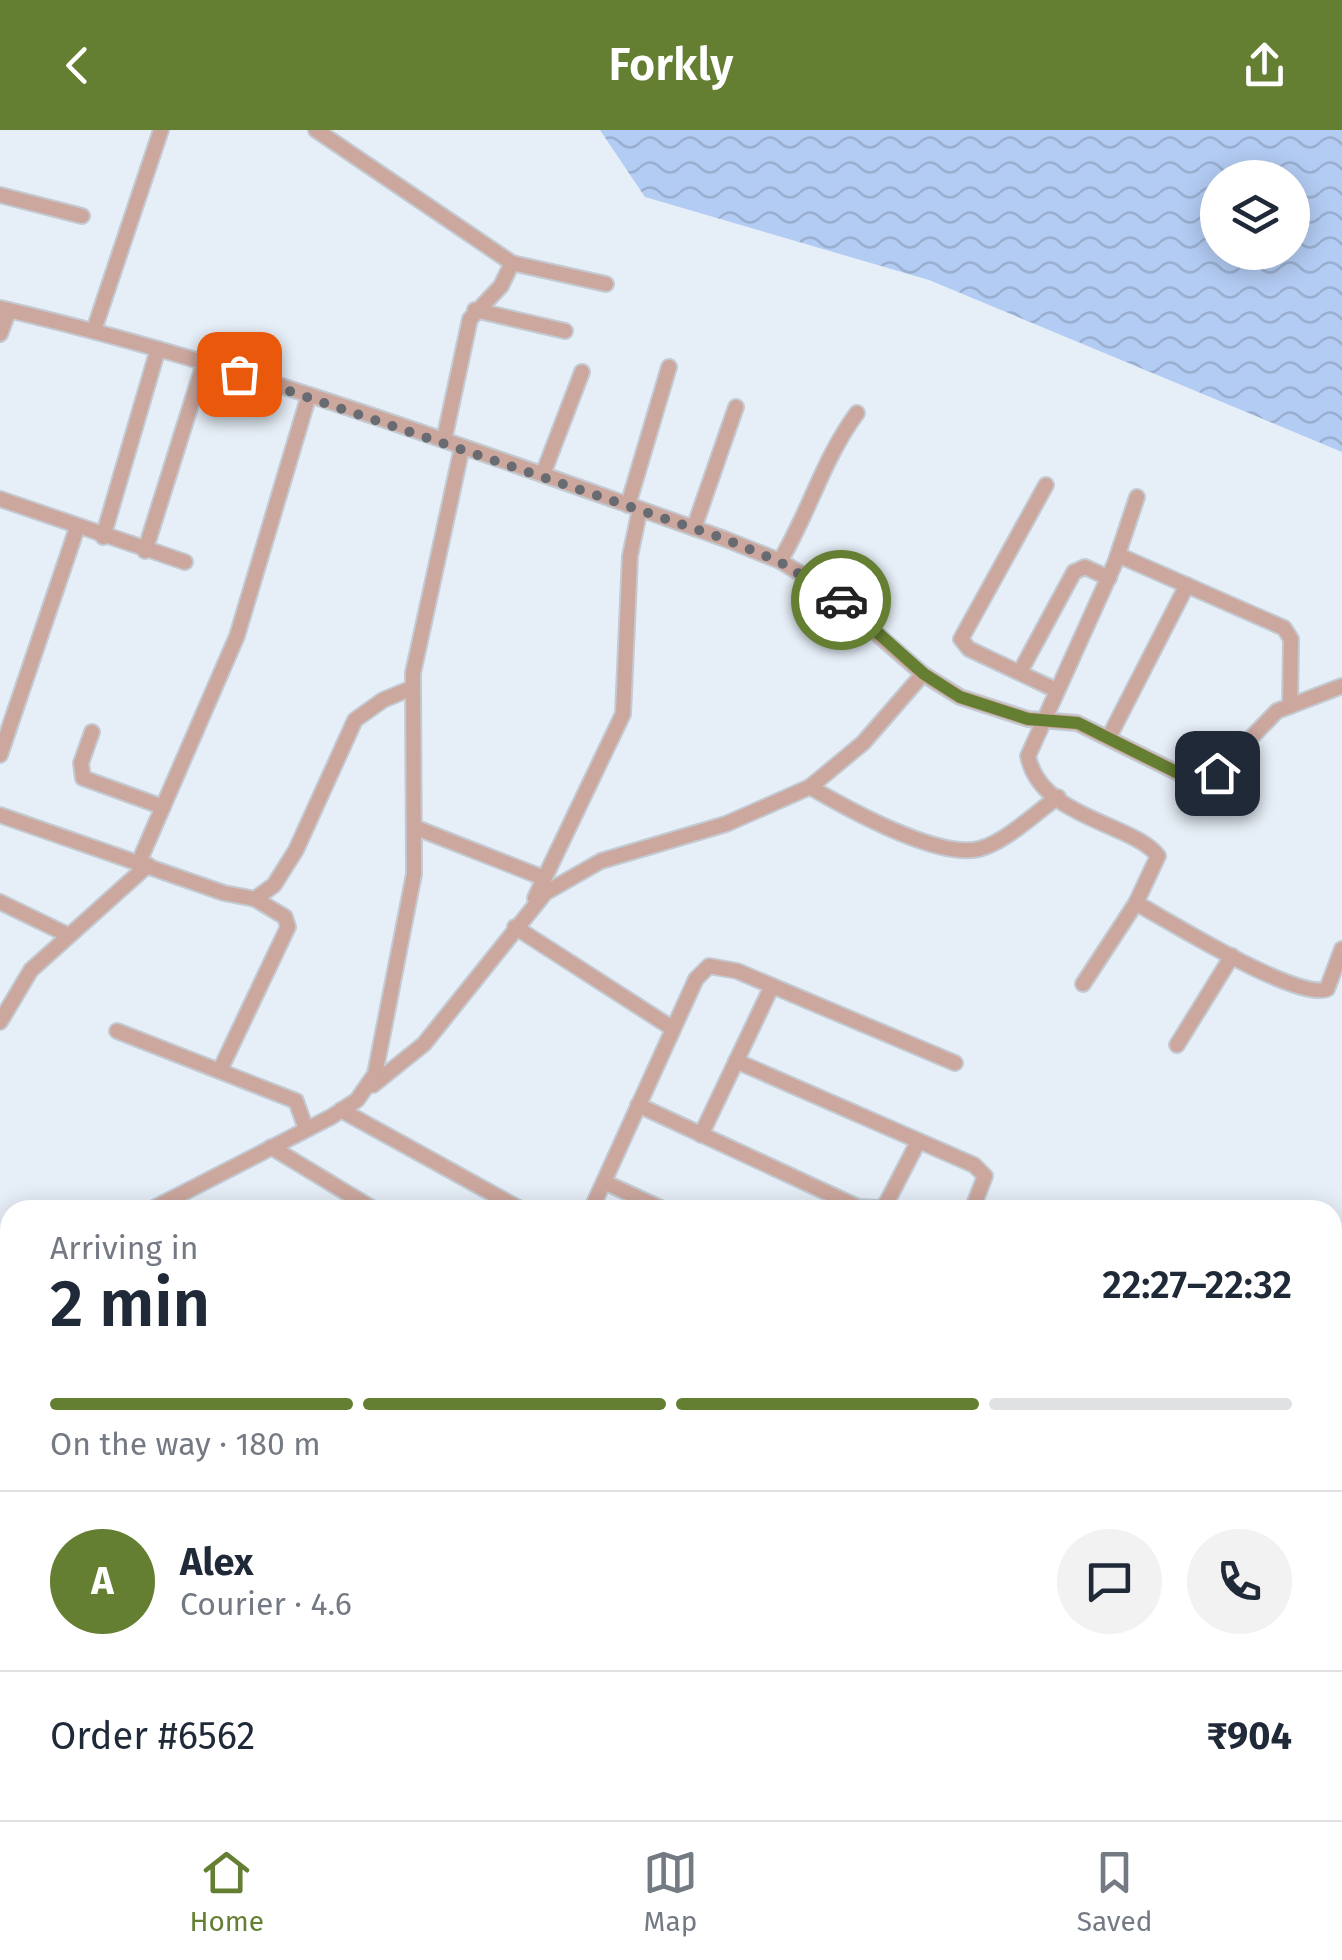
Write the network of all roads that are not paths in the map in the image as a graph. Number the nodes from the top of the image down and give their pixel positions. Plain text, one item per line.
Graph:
1 (161, 130) edge
2 (316, 130) edge
3 (0, 195) edge
4 (82, 216) dead end
5 (512, 263) junction
6 (606, 284) dead end
7 (4, 310) edge
8 (475, 310) junction
9 (94, 330) junction
10 (565, 331) dead end
11 (0, 334) edge
12 (158, 349) junction
13 (204, 363) junction
14 (669, 367) dead end
15 (582, 372) dead end
16 (309, 395) junction
17 (736, 407) dead end
18 (857, 413) dead end
19 (444, 440) junction
20 (462, 446) junction
21 (543, 474) junction
22 (1046, 485) dead end
23 (1137, 497) dead end
24 (0, 499) edge
25 (634, 507) junction
26 (77, 528) junction
27 (694, 528) junction
28 (103, 537) junction
29 (145, 551) junction
30 (1118, 555) junction
31 (185, 562) dead end
32 (780, 562) junction
33 (1109, 578) junction
34 (1187, 585) junction
35 (1020, 672) junction
36 (924, 674) junction
37 (1342, 686) edge
38 (412, 688) junction
39 (1056, 690) junction
40 (1290, 706) junction
41 (1042, 720) junction
42 (92, 732) dead end
43 (1109, 737) junction
44 (0, 755) edge
45 (810, 787) junction
46 (1058, 797) junction
47 (163, 807) junction
48 (0, 815) edge
49 (414, 827) junction
50 (144, 864) junction
51 (544, 878) junction
52 (256, 899) junction
53 (0, 902) edge
54 (1136, 903) junction
55 (532, 904) junction
56 (515, 927) junction
57 (68, 935) junction
58 (1342, 949) edge
59 (1232, 956) junction
60 (1084, 984) dead end
61 (772, 986) junction
62 (6, 999) edge
63 (0, 1022) edge
64 (672, 1028) junction
65 (117, 1031) dead end
66 (1177, 1045) dead end
67 (736, 1061) junction
68 (955, 1063) dead end
69 (221, 1068) junction
70 (368, 1088) junction
71 (638, 1105) junction
72 (341, 1110) junction
73 (306, 1130) junction
74 (701, 1135) junction
75 (918, 1142) junction
76 (271, 1148) junction
77 (604, 1182) junction
78 (178, 1200) edge
79 (359, 1200) edge
80 (504, 1200) edge
81 (596, 1200) edge
82 (644, 1200) edge
83 (841, 1200) edge
84 (888, 1200) edge
85 (978, 1200) edge

1 - 9 street
2 - 5 street
3 - 4 street
5 - 6 street
5 - 8 street
7 - 9 street
7 - 11 street
8 - 10 street
8 - 19 street
9 - 12 street
12 - 13 street
12 - 28 street
13 - 16 street
13 - 29 street
14 - 25 street
15 - 21 street
16 - 19 street
16 - 47 street
17 - 27 street
18 - 32 street
19 - 20 street
20 - 21 street
20 - 38 street
21 - 25 street
22 - 35 street
23 - 30 street
24 - 26 street
25 - 27 street
25 - 51 street
26 - 28 street
26 - 44 street
27 - 32 street
28 - 29 street
29 - 31 street
30 - 33 street
30 - 34 street
32 - 36 street
33 - 35 street
33 - 39 street
34 - 40 street
34 - 43 street
35 - 39 street
36 - 41 street
36 - 45 street
37 - 40 street
38 - 49 street
38 - 52 street
39 - 41 street
40 - 43 street
41 - 43 street
41 - 46 street
42 - 47 street
45 - 46 street
45 - 55 street
46 - 54 street
47 - 50 street
48 - 50 street
49 - 51 street
49 - 70 street
50 - 52 street
50 - 57 street
51 - 55 street
52 - 69 street
53 - 57 street
54 - 59 street
54 - 60 street
55 - 56 street
56 - 64 street
56 - 70 street
57 - 62 street
58 - 59 street
59 - 66 street
61 - 64 street
61 - 67 street
61 - 68 street
62 - 63 street
64 - 71 street
65 - 69 street
67 - 74 street
67 - 75 street
69 - 73 street
70 - 72 street
71 - 74 street
71 - 77 street
72 - 73 street
72 - 80 street
73 - 76 street
74 - 83 street
75 - 84 street
75 - 85 street
76 - 78 street
76 - 79 street
77 - 81 street
77 - 82 street

